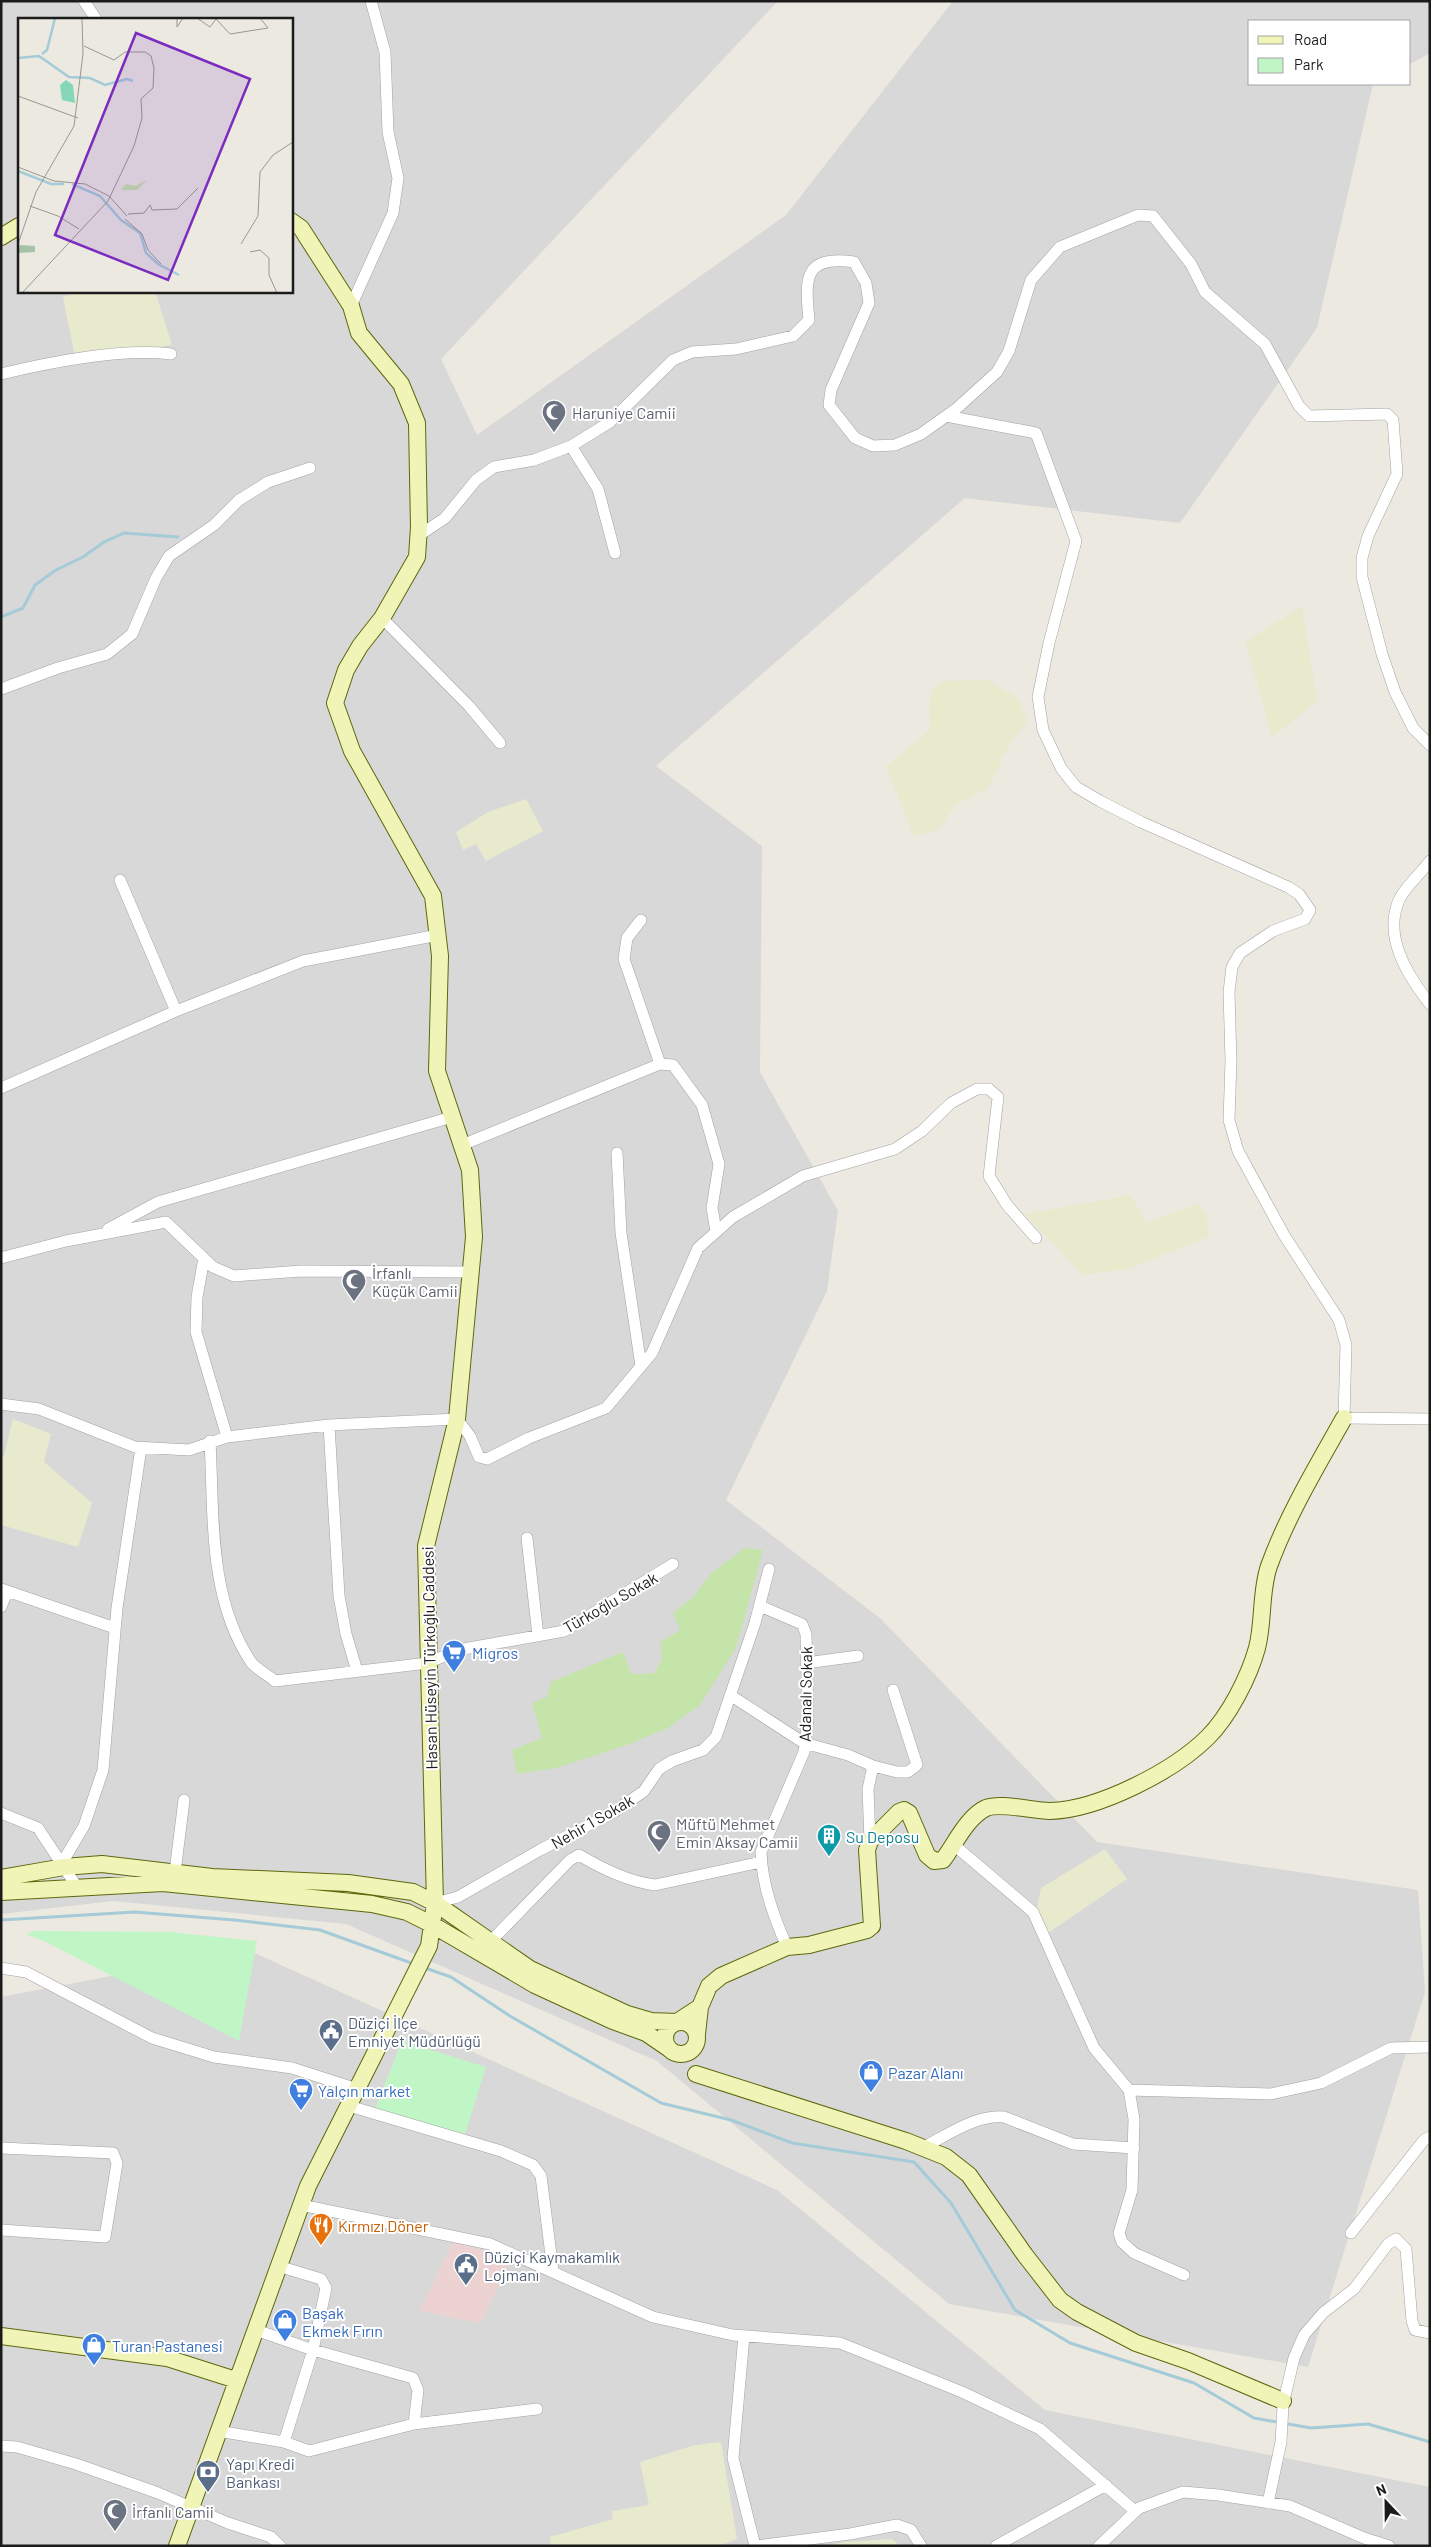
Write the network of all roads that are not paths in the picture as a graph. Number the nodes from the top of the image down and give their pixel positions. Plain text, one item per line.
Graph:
1 (84, 1) edge
2 (371, 1) edge
3 (95, 18) edge
4 (292, 222) edge
5 (18, 227) edge
6 (1, 237) edge
7 (351, 306) junction
8 (171, 354) dead end
9 (1, 374) edge
10 (946, 416) junction
11 (571, 446) junction
12 (310, 468) dead end
13 (418, 536) junction
14 (616, 553) dead end
15 (382, 618) junction
16 (1, 689) edge
17 (500, 743) dead end
18 (1430, 745) edge
19 (1430, 861) edge
20 (120, 880) dead end
21 (642, 920) dead end
22 (438, 935) junction
23 (1430, 1004) edge
24 (176, 1011) junction
25 (660, 1064) junction
26 (1, 1088) edge
27 (452, 1117) junction
28 (462, 1145) junction
29 (617, 1153) dead end
30 (716, 1231) junction
31 (98, 1235) junction
32 (1036, 1238) dead end
33 (1, 1258) edge
34 (204, 1258) junction
35 (470, 1272) junction
36 (641, 1366) junction
37 (1, 1404) edge
38 (1344, 1418) junction
39 (456, 1419) junction
40 (1430, 1419) edge
41 (329, 1425) junction
42 (227, 1437) junction
43 (210, 1441) junction
44 (141, 1448) junction
45 (527, 1538) dead end
46 (673, 1564) dead end
47 (769, 1569) dead end
48 (4, 1590) edge
49 (760, 1606) junction
50 (1, 1607) edge
51 (115, 1628) junction
52 (538, 1636) junction
53 (858, 1656) dead end
54 (428, 1663) junction
55 (806, 1663) junction
56 (358, 1671) junction
57 (893, 1690) dead end
58 (730, 1695) junction
59 (804, 1743) junction
60 (873, 1766) junction
61 (184, 1800) dead end
62 (1, 1813) edge
63 (870, 1841) junction
64 (954, 1845) junction
65 (761, 1862) junction
66 (63, 1865) junction
67 (174, 1872) junction
68 (1, 1878) edge
69 (77, 1887) junction
70 (1, 1892) edge
71 (435, 1903) junction
72 (432, 1924) junction
73 (490, 1942) junction
74 (787, 1947) junction
75 (1, 1968) edge
76 (700, 2007) junction
77 (677, 2022) junction
78 (695, 2042) junction
79 (1430, 2047) edge
80 (670, 2050) junction
81 (696, 2074) junction
82 (357, 2089) junction
83 (1129, 2090) junction
84 (349, 2106) junction
85 (1430, 2137) edge
86 (924, 2147) junction
87 (1, 2148) edge
88 (1134, 2148) junction
89 (301, 2205) junction
90 (1, 2230) edge
91 (1352, 2233) dead end
92 (278, 2266) junction
93 (553, 2270) junction
94 (1184, 2275) dead end
95 (256, 2330) junction
96 (1430, 2333) edge
97 (1, 2336) edge
98 (744, 2336) junction
99 (312, 2350) junction
100 (236, 2380) junction
101 (1283, 2407) junction
102 (537, 2409) dead end
103 (414, 2424) junction
104 (218, 2431) junction
105 (284, 2442) junction
106 (1, 2446) edge
107 (1106, 2485) junction
108 (1268, 2503) junction
109 (191, 2506) junction
110 (1135, 2512) junction
111 (1357, 2540) edge
112 (177, 2546) edge
113 (280, 2546) edge
114 (756, 2546) edge
115 (921, 2546) edge
116 (996, 2546) edge
117 (1099, 2546) edge
118 (1389, 2546) edge

1 - 3 street
2 - 7 street
4 - 7 street, Hasan Hüseyin Türkoğlu Caddesi
5 - 6 street
7 - 13 street, Hasan Hüseyin Türkoğlu Caddesi
8 - 9 street
10 - 11 street
10 - 18 street
10 - 38 street
11 - 13 street
11 - 14 street
12 - 16 street
13 - 15 street, Hasan Hüseyin Türkoğlu Caddesi
15 - 17 street
15 - 22 street, Hasan Hüseyin Türkoğlu Caddesi
19 - 23 street
20 - 24 street
21 - 25 street
22 - 24 street
22 - 27 street, Hasan Hüseyin Türkoğlu Caddesi
24 - 26 street
25 - 28 street
25 - 30 street
27 - 28 street, Hasan Hüseyin Türkoğlu Caddesi
27 - 31 street
28 - 35 street, Hasan Hüseyin Türkoğlu Caddesi
29 - 36 street
30 - 32 street
30 - 36 street
31 - 33 street
31 - 34 street
34 - 35 street
34 - 42 street
35 - 39 street, Hasan Hüseyin Türkoğlu Caddesi
36 - 39 street
37 - 44 street
38 - 40 street
38 - 64 street
39 - 41 street
39 - 54 street, Hasan Hüseyin Türkoğlu Caddesi
41 - 42 street
41 - 56 street
42 - 43 street
43 - 44 street
43 - 56 street, Türkoğlu Sokak
44 - 51 street
45 - 52 street
46 - 52 street, Türkoğlu Sokak
47 - 49 street, Nehir 1 Sokak
48 - 50 street
48 - 51 street
49 - 55 street, Adanalı Sokak
49 - 58 street, Nehir 1 Sokak
51 - 66 street
52 - 54 street, Türkoğlu Sokak
53 - 55 street
54 - 56 street, Türkoğlu Sokak
54 - 71 street, Hasan Hüseyin Türkoğlu Caddesi
55 - 59 street, Adanalı Sokak
57 - 60 street
58 - 59 street
58 - 71 street, Nehir 1 Sokak
59 - 60 street
59 - 65 street, Adanalı Sokak
60 - 63 street
61 - 67 street
62 - 66 street
63 - 64 street
63 - 74 street
64 - 83 street
65 - 73 street
65 - 74 street, Adanalı Sokak
66 - 67 street
66 - 68 street
66 - 69 street
67 - 71 street
69 - 70 street
69 - 72 street
71 - 72 street, Hasan Hüseyin Türkoğlu Caddesi
71 - 73 street
72 - 80 street
72 - 82 street, Hasan Hüseyin Türkoğlu Caddesi
73 - 77 street
74 - 76 street
75 - 82 street
76 - 77 street
76 - 78 street
77 - 78 street
77 - 80 street
78 - 80 street
78 - 81 street
79 - 83 street
80 - 81 street
81 - 86 street
82 - 84 street
83 - 88 street
84 - 89 street
84 - 93 street
85 - 91 street
86 - 88 street
86 - 101 street
87 - 90 street
88 - 94 street
89 - 92 street
89 - 93 street
92 - 95 street
92 - 99 street
93 - 98 street
95 - 99 street
95 - 100 street
96 - 101 street
97 - 100 street
98 - 107 street
98 - 114 street
99 - 103 street
99 - 105 street
100 - 104 street
101 - 108 street
102 - 103 street
103 - 105 street
104 - 105 street
104 - 109 street
106 - 109 street
107 - 110 street
107 - 116 street
108 - 110 street
108 - 111 street
109 - 112 street
109 - 113 street
110 - 117 street
111 - 118 street
114 - 115 street

